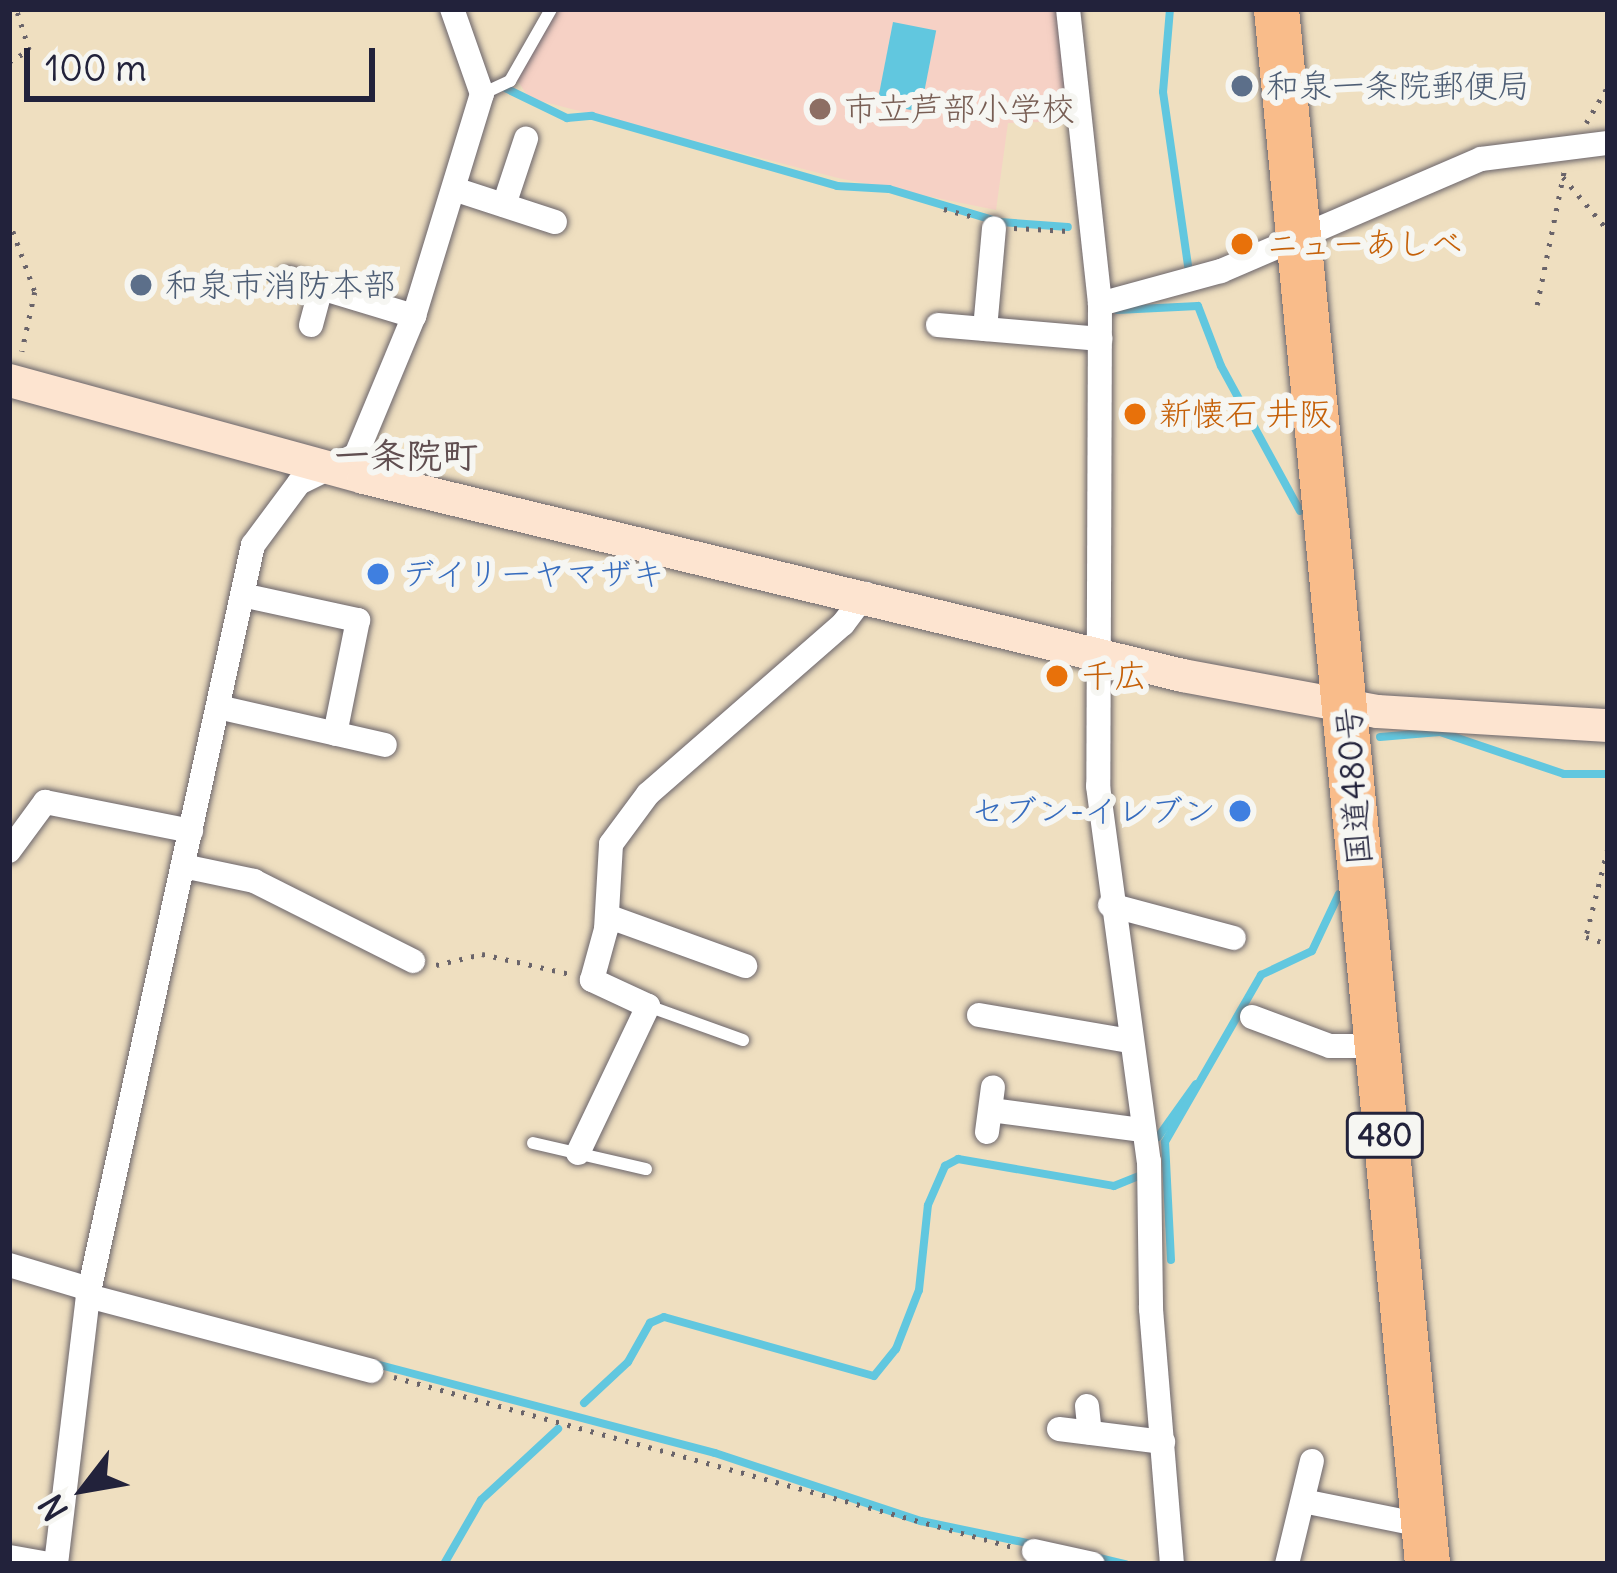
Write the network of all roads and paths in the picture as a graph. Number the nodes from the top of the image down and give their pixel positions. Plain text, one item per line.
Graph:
1 (16, 9) edge
2 (452, 9) edge
3 (551, 9) edge
4 (1068, 9) edge
5 (1276, 9) edge
6 (9, 62) edge
7 (1608, 86) edge
8 (482, 94) junction
9 (526, 139) dead end
10 (1608, 143) edge
11 (1573, 144) junction
12 (457, 190) junction
13 (514, 217) junction
14 (9, 220) edge
15 (555, 222) dead end
16 (994, 228) dead end
17 (1608, 230) edge
18 (1300, 236) junction
19 (288, 278) dead end
20 (321, 288) junction
21 (1100, 304) junction
22 (1537, 305) dead end
23 (414, 316) junction
24 (311, 325) dead end
25 (938, 325) dead end
26 (985, 329) junction
27 (1100, 339) junction
28 (12, 381) edge
29 (330, 467) junction
30 (866, 594) junction
31 (242, 595) junction
32 (1101, 652) junction
33 (1347, 706) junction
34 (218, 707) junction
35 (1608, 725) edge
36 (335, 734) junction
37 (385, 746) dead end
38 (191, 831) junction
39 (1608, 849) edge
40 (9, 851) edge
41 (183, 866) junction
42 (1109, 905) junction
43 (607, 916) junction
44 (1234, 938) dead end
45 (1608, 944) edge
46 (413, 961) joint
47 (745, 966) dead end
48 (592, 980) junction
49 (648, 1006) junction
50 (979, 1015) dead end
51 (1252, 1017) dead end
52 (743, 1040) dead end
53 (1130, 1041) junction
54 (1376, 1046) junction
55 (990, 1110) dead end
56 (1141, 1130) junction
57 (533, 1143) dead end
58 (578, 1153) junction
59 (646, 1169) dead end
60 (9, 1265) edge
61 (88, 1293) junction
62 (371, 1371) joint
63 (1087, 1406) dead end
64 (1059, 1429) dead end
65 (1090, 1433) junction
66 (1163, 1442) junction
67 (1312, 1461) dead end
68 (1303, 1501) junction
69 (1425, 1544) edge
70 (1034, 1551) joint
71 (9, 1557) edge
72 (52, 1564) edge
73 (1093, 1564) edge
74 (1172, 1564) edge
75 (1287, 1564) edge

1 - 6 path
2 - 8 street
3 - 8 lane
4 - 21 street
5 - 18 highway, 国道480号 / 480
7 - 11 path
8 - 12 street
9 - 13 street
10 - 11 street
11 - 18 street
12 - 13 street
12 - 23 street
13 - 15 street
14 - 28 path
16 - 26 street
17 - 22 path
18 - 21 street
18 - 33 highway, 国道480号 / 480
19 - 20 street
20 - 23 street
20 - 24 street
21 - 27 street
23 - 29 street
25 - 26 street
26 - 27 street
27 - 32 street
28 - 29 street
29 - 30 street
29 - 31 street
30 - 32 street
30 - 43 street
31 - 34 street
31 - 36 street
32 - 33 street
32 - 42 street
33 - 35 street
33 - 54 highway, 国道480号 / 480
34 - 36 street
34 - 38 street
36 - 37 street
38 - 40 street
38 - 41 street
39 - 45 path
41 - 46 street
41 - 61 street
42 - 44 street
42 - 53 street
43 - 47 street
43 - 48 street
46 - 48 path
48 - 49 street
49 - 52 lane
49 - 58 street
50 - 53 street
51 - 54 street
53 - 56 street
54 - 69 highway, 国道480号 / 480
55 - 56 street
56 - 66 street
57 - 58 lane
58 - 59 lane
60 - 61 street
61 - 62 street
61 - 72 street
62 - 70 path
63 - 65 street
64 - 65 street
65 - 66 street
66 - 74 street
67 - 68 street
68 - 69 street
68 - 75 street
70 - 73 street
71 - 72 street

